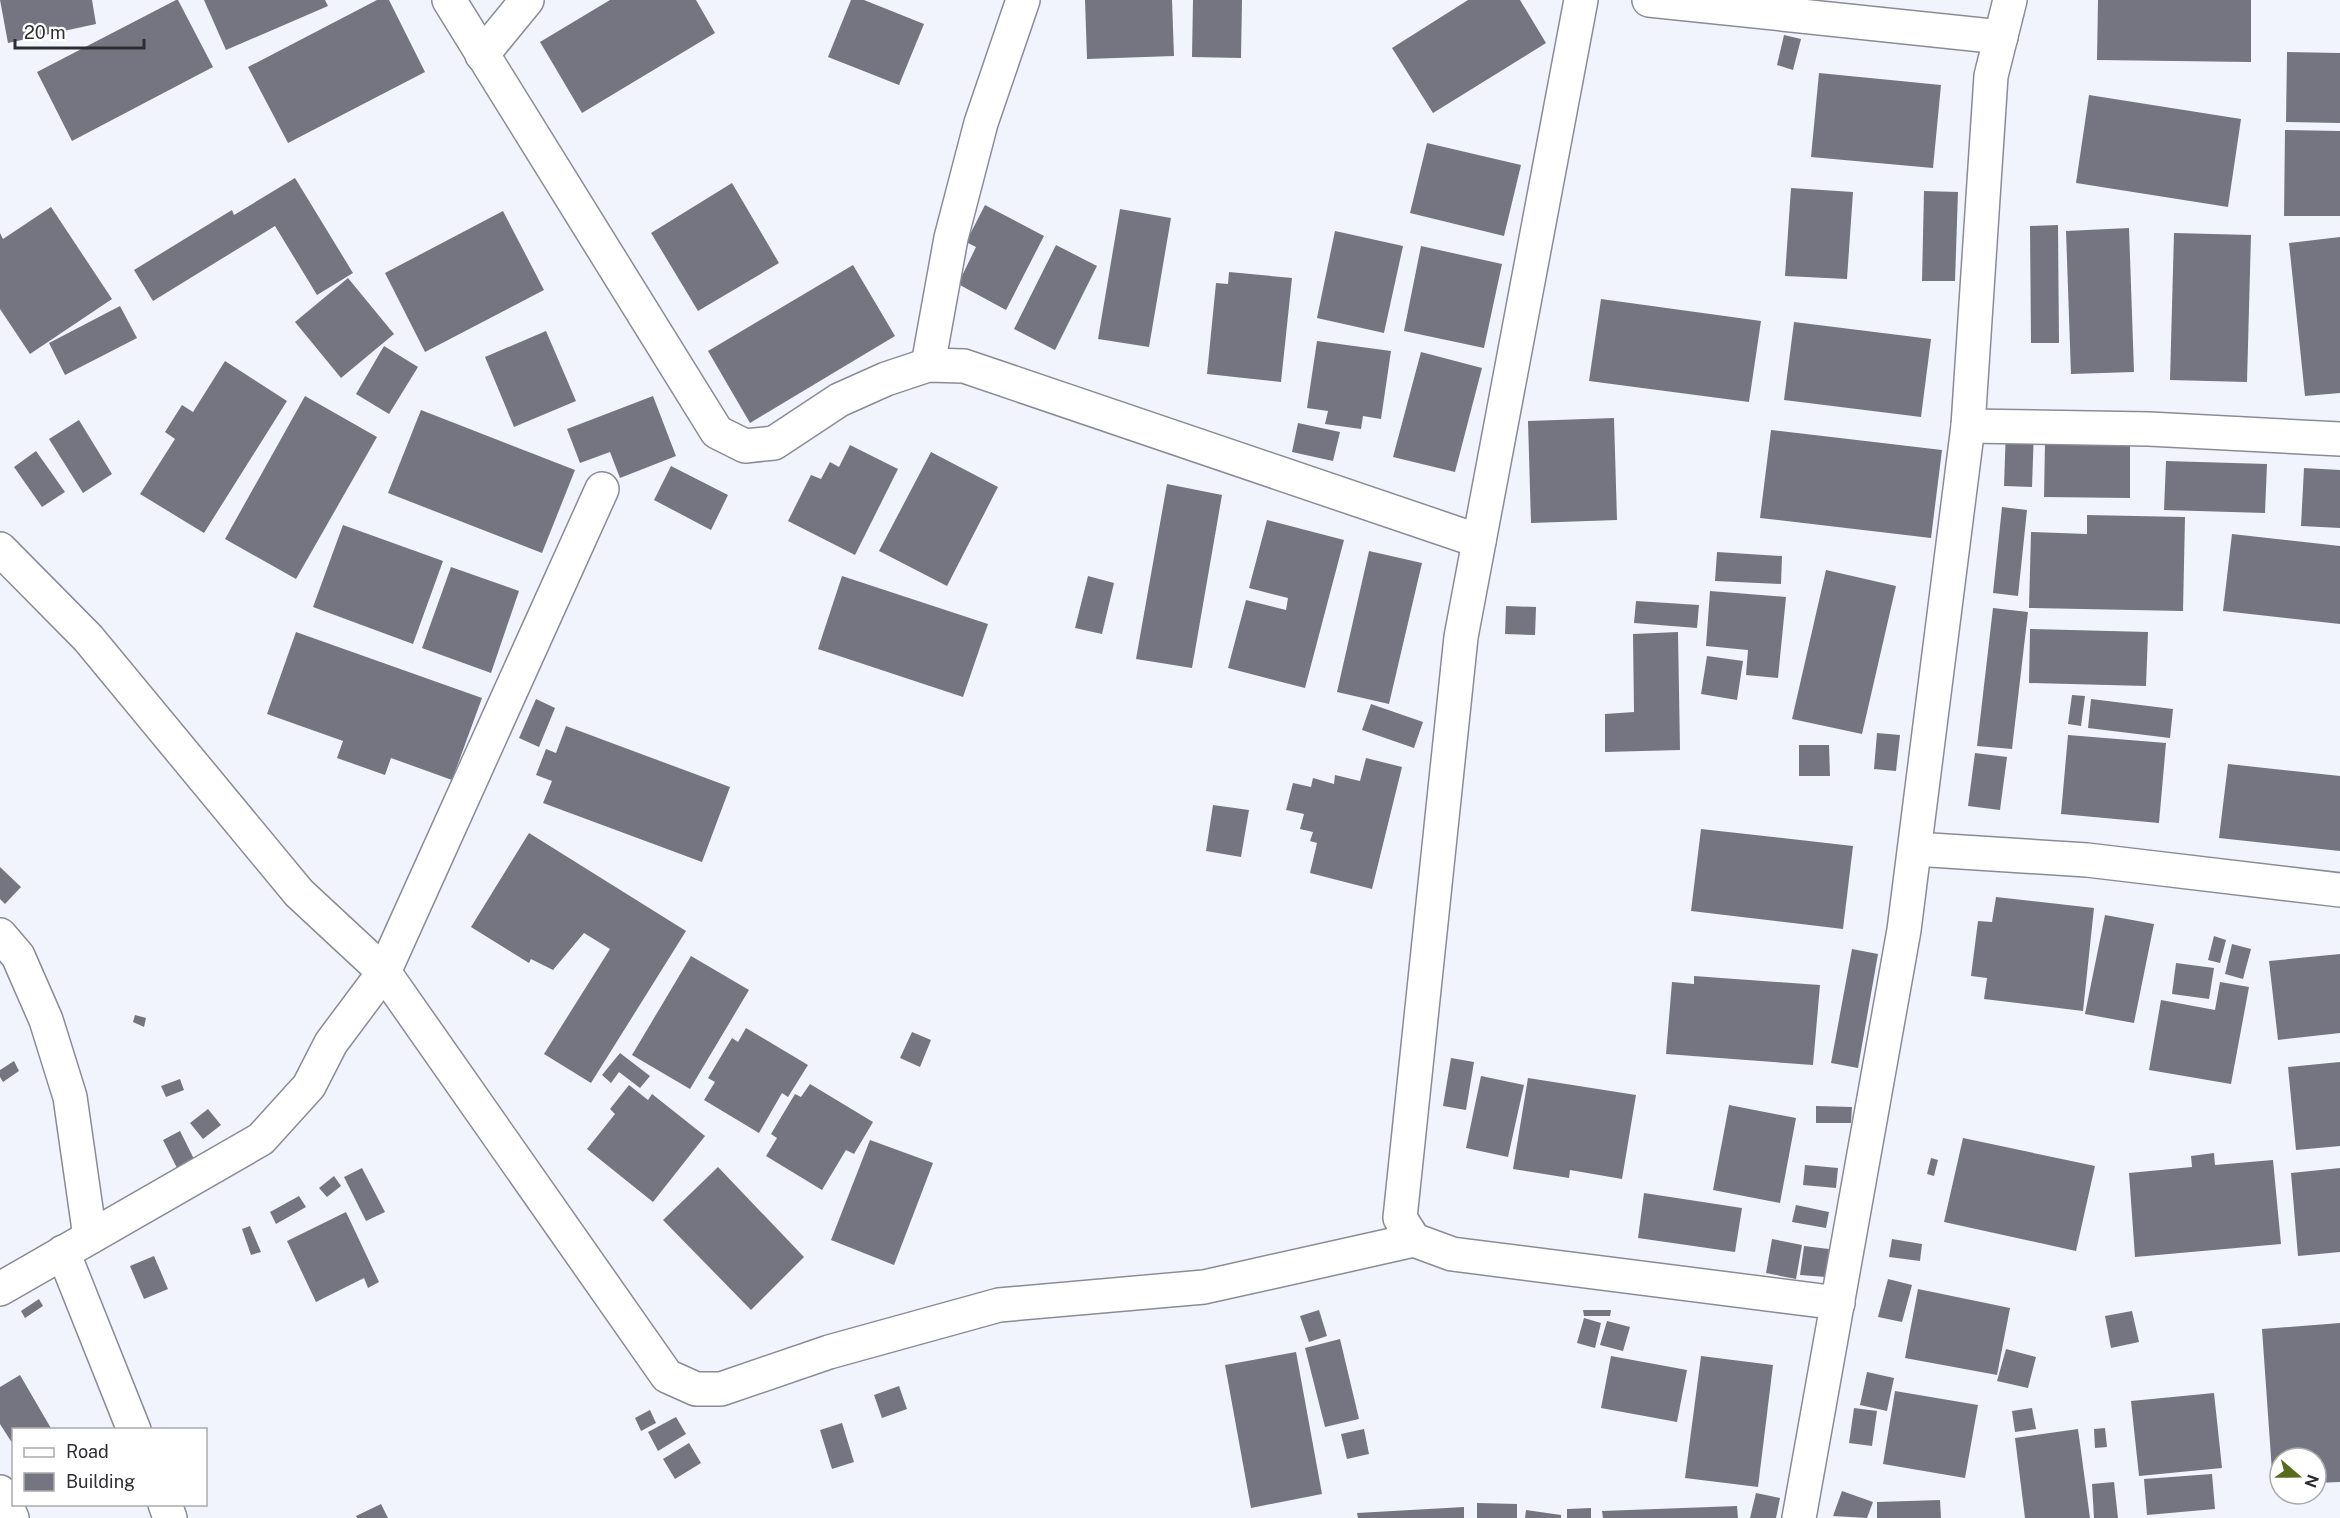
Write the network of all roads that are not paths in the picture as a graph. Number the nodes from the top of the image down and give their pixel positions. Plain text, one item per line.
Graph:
1 (448, 0) edge
2 (527, 0) edge
3 (1023, 0) edge
4 (1581, 0) edge
5 (1649, 0) edge
6 (2010, 0) edge
7 (2001, 38) junction
8 (482, 55) junction
9 (928, 365) junction
10 (1968, 426) junction
11 (2340, 439) edge
12 (602, 489) dead end
13 (1479, 541) junction
14 (0, 549) edge
15 (1915, 849) junction
16 (2340, 890) edge
17 (0, 935) edge
18 (384, 972) junction
19 (1414, 1240) junction
20 (76, 1245) junction
21 (0, 1289) edge
22 (1838, 1303) junction
23 (134, 1428) edge
24 (1799, 1518) edge

1 - 8 street
2 - 8 street
3 - 9 street
4 - 13 street
5 - 7 street
6 - 7 street
7 - 10 street
8 - 9 street
9 - 13 street
10 - 11 street
10 - 15 street
12 - 18 street
13 - 19 street
14 - 18 street
15 - 16 street
15 - 22 street
17 - 20 street
18 - 19 street
18 - 20 street
19 - 22 street
20 - 21 street
20 - 23 street
22 - 24 street

